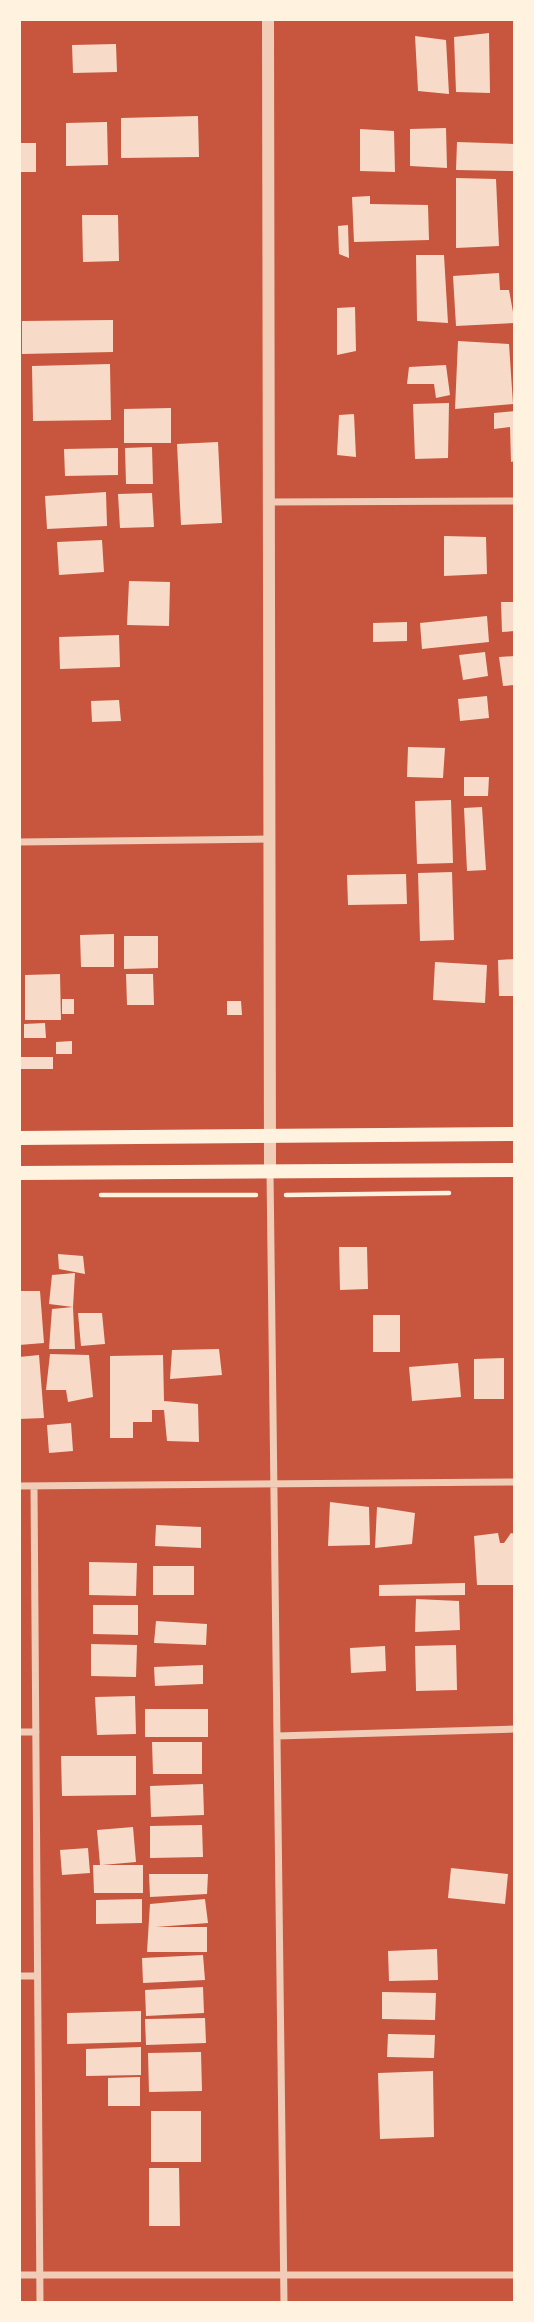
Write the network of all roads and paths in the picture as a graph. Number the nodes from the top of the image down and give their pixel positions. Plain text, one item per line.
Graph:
1 (268, 19) edge
2 (515, 501) edge
3 (269, 502) junction
4 (270, 839) junction
5 (19, 842) edge
6 (515, 1134) edge
7 (270, 1135) junction
8 (19, 1138) edge
9 (515, 1170) edge
10 (270, 1171) junction
11 (19, 1173) edge
12 (515, 1482) edge
13 (274, 1484) junction
14 (19, 1486) edge
15 (34, 1486) junction
16 (515, 1730) edge
17 (19, 1732) edge
18 (36, 1732) junction
19 (277, 1736) junction
20 (19, 1976) edge
21 (37, 1976) junction
22 (19, 2275) edge
23 (284, 2275) junction
24 (515, 2275) edge
25 (39, 2276) junction
26 (40, 2303) edge
27 (284, 2303) edge

1 - 3 street
2 - 3 street
3 - 4 street
4 - 5 street
4 - 7 street
6 - 7 main road
7 - 8 main road
7 - 10 street
9 - 10 main road
10 - 11 main road
10 - 13 street
12 - 13 street
13 - 15 street
13 - 19 street
14 - 15 street
15 - 18 street
16 - 19 street
17 - 18 street
18 - 21 street
19 - 23 street
20 - 21 street
21 - 25 street
22 - 25 street
23 - 24 street
23 - 25 street
23 - 27 street
25 - 26 street

